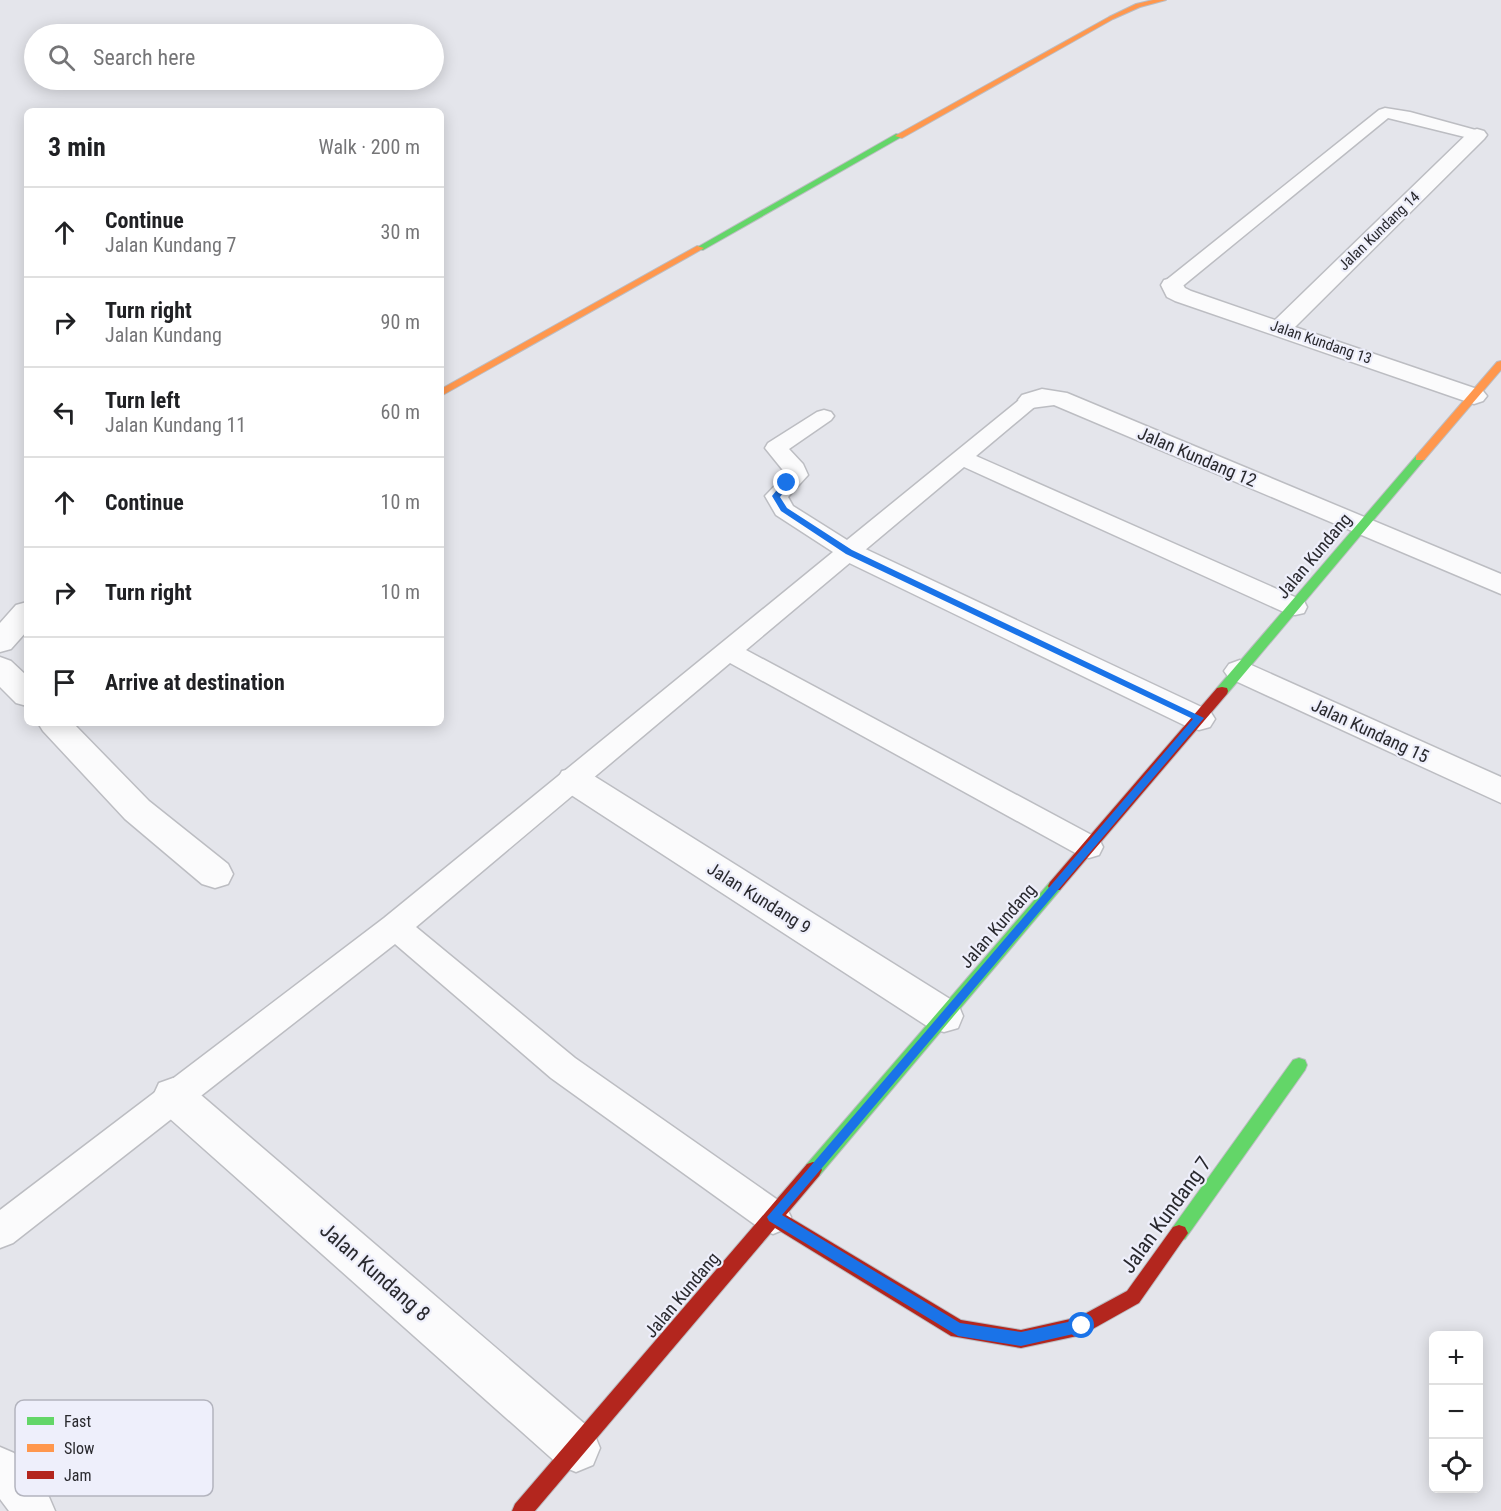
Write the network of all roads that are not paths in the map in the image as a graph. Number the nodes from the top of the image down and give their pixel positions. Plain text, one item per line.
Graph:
1 (1162, 0) edge
2 (1477, 135) joint
3 (1172, 285) joint
4 (1280, 328) junction
5 (1501, 364) edge
6 (444, 391) edge
7 (1474, 396) junction
8 (1031, 400) joint
9 (824, 416) dead end
10 (962, 458) junction
11 (1362, 527) junction
12 (849, 552) junction
13 (1501, 585) edge
14 (1295, 607) junction
15 (24, 615) edge
16 (0, 642) edge
17 (729, 652) junction
18 (0, 668) edge
19 (1240, 671) junction
20 (24, 693) edge
21 (1199, 718) junction
22 (57, 726) edge
23 (574, 780) junction
24 (1501, 791) edge
25 (1089, 847) junction
26 (215, 874) dead end
27 (395, 927) junction
28 (944, 1016) junction
29 (1299, 1065) dead end
30 (173, 1096) junction
31 (773, 1217) junction
32 (0, 1231) edge
33 (576, 1448) junction
34 (0, 1467) edge
35 (15, 1486) edge
36 (23, 1496) edge
37 (35, 1511) edge
38 (522, 1511) edge

1 - 6 street
2 - 3 lane
2 - 4 street, Jalan Kundang 14
3 - 4 street, Jalan Kundang 13
4 - 7 street, Jalan Kundang 13
5 - 7 street, Jalan Kundang
7 - 11 street, Jalan Kundang
8 - 10 lane
8 - 11 street, Jalan Kundang 12
9 - 12 lane
10 - 12 lane
10 - 14 lane
11 - 13 street, Jalan Kundang 12
11 - 14 street, Jalan Kundang
12 - 17 lane
12 - 21 street
14 - 19 street, Jalan Kundang
15 - 16 street
17 - 23 lane
17 - 25 lane
18 - 20 street
19 - 21 street, Jalan Kundang
19 - 24 street, Jalan Kundang 15
21 - 25 street, Jalan Kundang
22 - 26 street
23 - 27 lane
23 - 28 street, Jalan Kundang 9
25 - 28 street, Jalan Kundang
27 - 30 lane
27 - 31 lane
28 - 31 street, Jalan Kundang
29 - 31 street, Jalan Kundang 7
30 - 32 lane
30 - 33 street, Jalan Kundang 8
31 - 33 street, Jalan Kundang
33 - 38 street, Jalan Kundang
34 - 35 lane
36 - 37 lane

